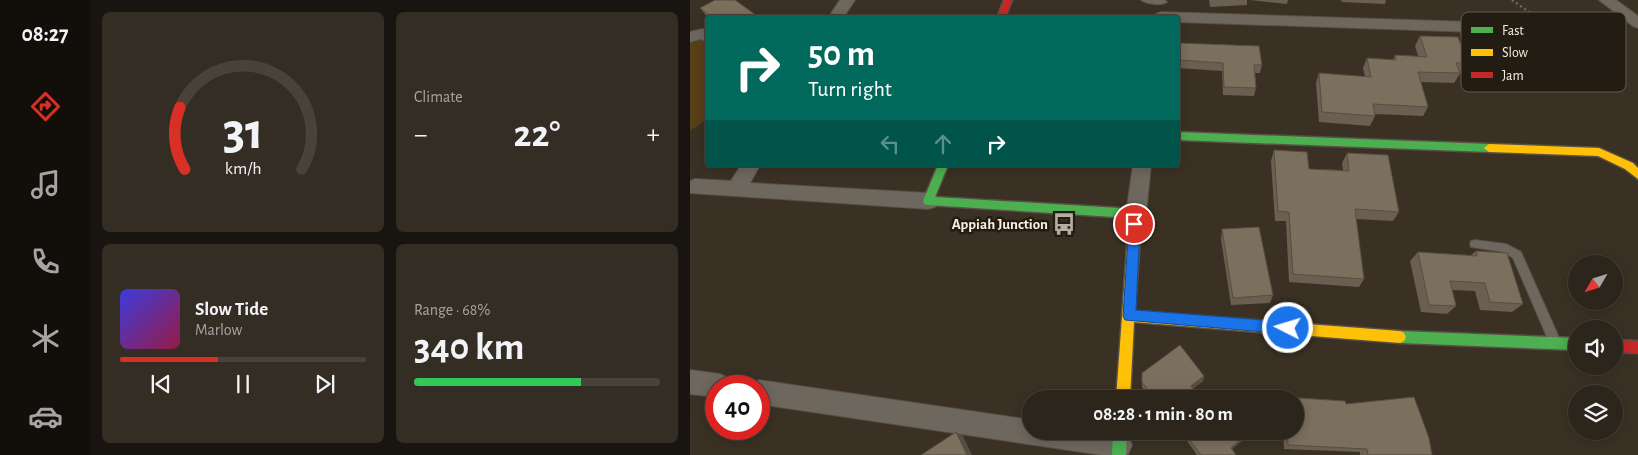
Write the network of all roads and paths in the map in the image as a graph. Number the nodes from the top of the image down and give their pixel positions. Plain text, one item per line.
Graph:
1 (848, 0) edge
2 (1008, 0) edge
3 (1145, 0) edge
4 (1606, 0) edge
5 (1162, 9) edge
6 (1623, 12) edge
7 (1626, 14) edge
8 (837, 15) edge
9 (1002, 15) edge
10 (1638, 23) edge
11 (1461, 25) edge
12 (690, 36) edge
13 (705, 36) edge
14 (1180, 136) edge
15 (750, 167) edge
16 (942, 167) edge
17 (1142, 167) edge
18 (1638, 175) edge
19 (695, 188) dead end
20 (736, 189) junction
21 (928, 201) junction
22 (1136, 214) junction
23 (1475, 244) dead end
24 (1129, 316) junction
25 (1556, 343) junction
26 (1568, 344) edge
27 (1623, 346) edge
28 (1638, 347) edge
29 (690, 382) edge
30 (705, 384) edge
31 (1124, 390) edge
32 (770, 394) edge
33 (1119, 444) edge

1 - 8 street
2 - 9 street
3 - 5 lane
4 - 6 street
5 - 11 street
7 - 10 street
12 - 13 street
14 - 18 street
15 - 20 street
16 - 21 street
17 - 22 street
19 - 20 street
20 - 21 street
21 - 22 street
22 - 24 street
23 - 25 lane
24 - 25 street
24 - 31 street
25 - 26 street
27 - 28 street
29 - 30 street
32 - 33 street

